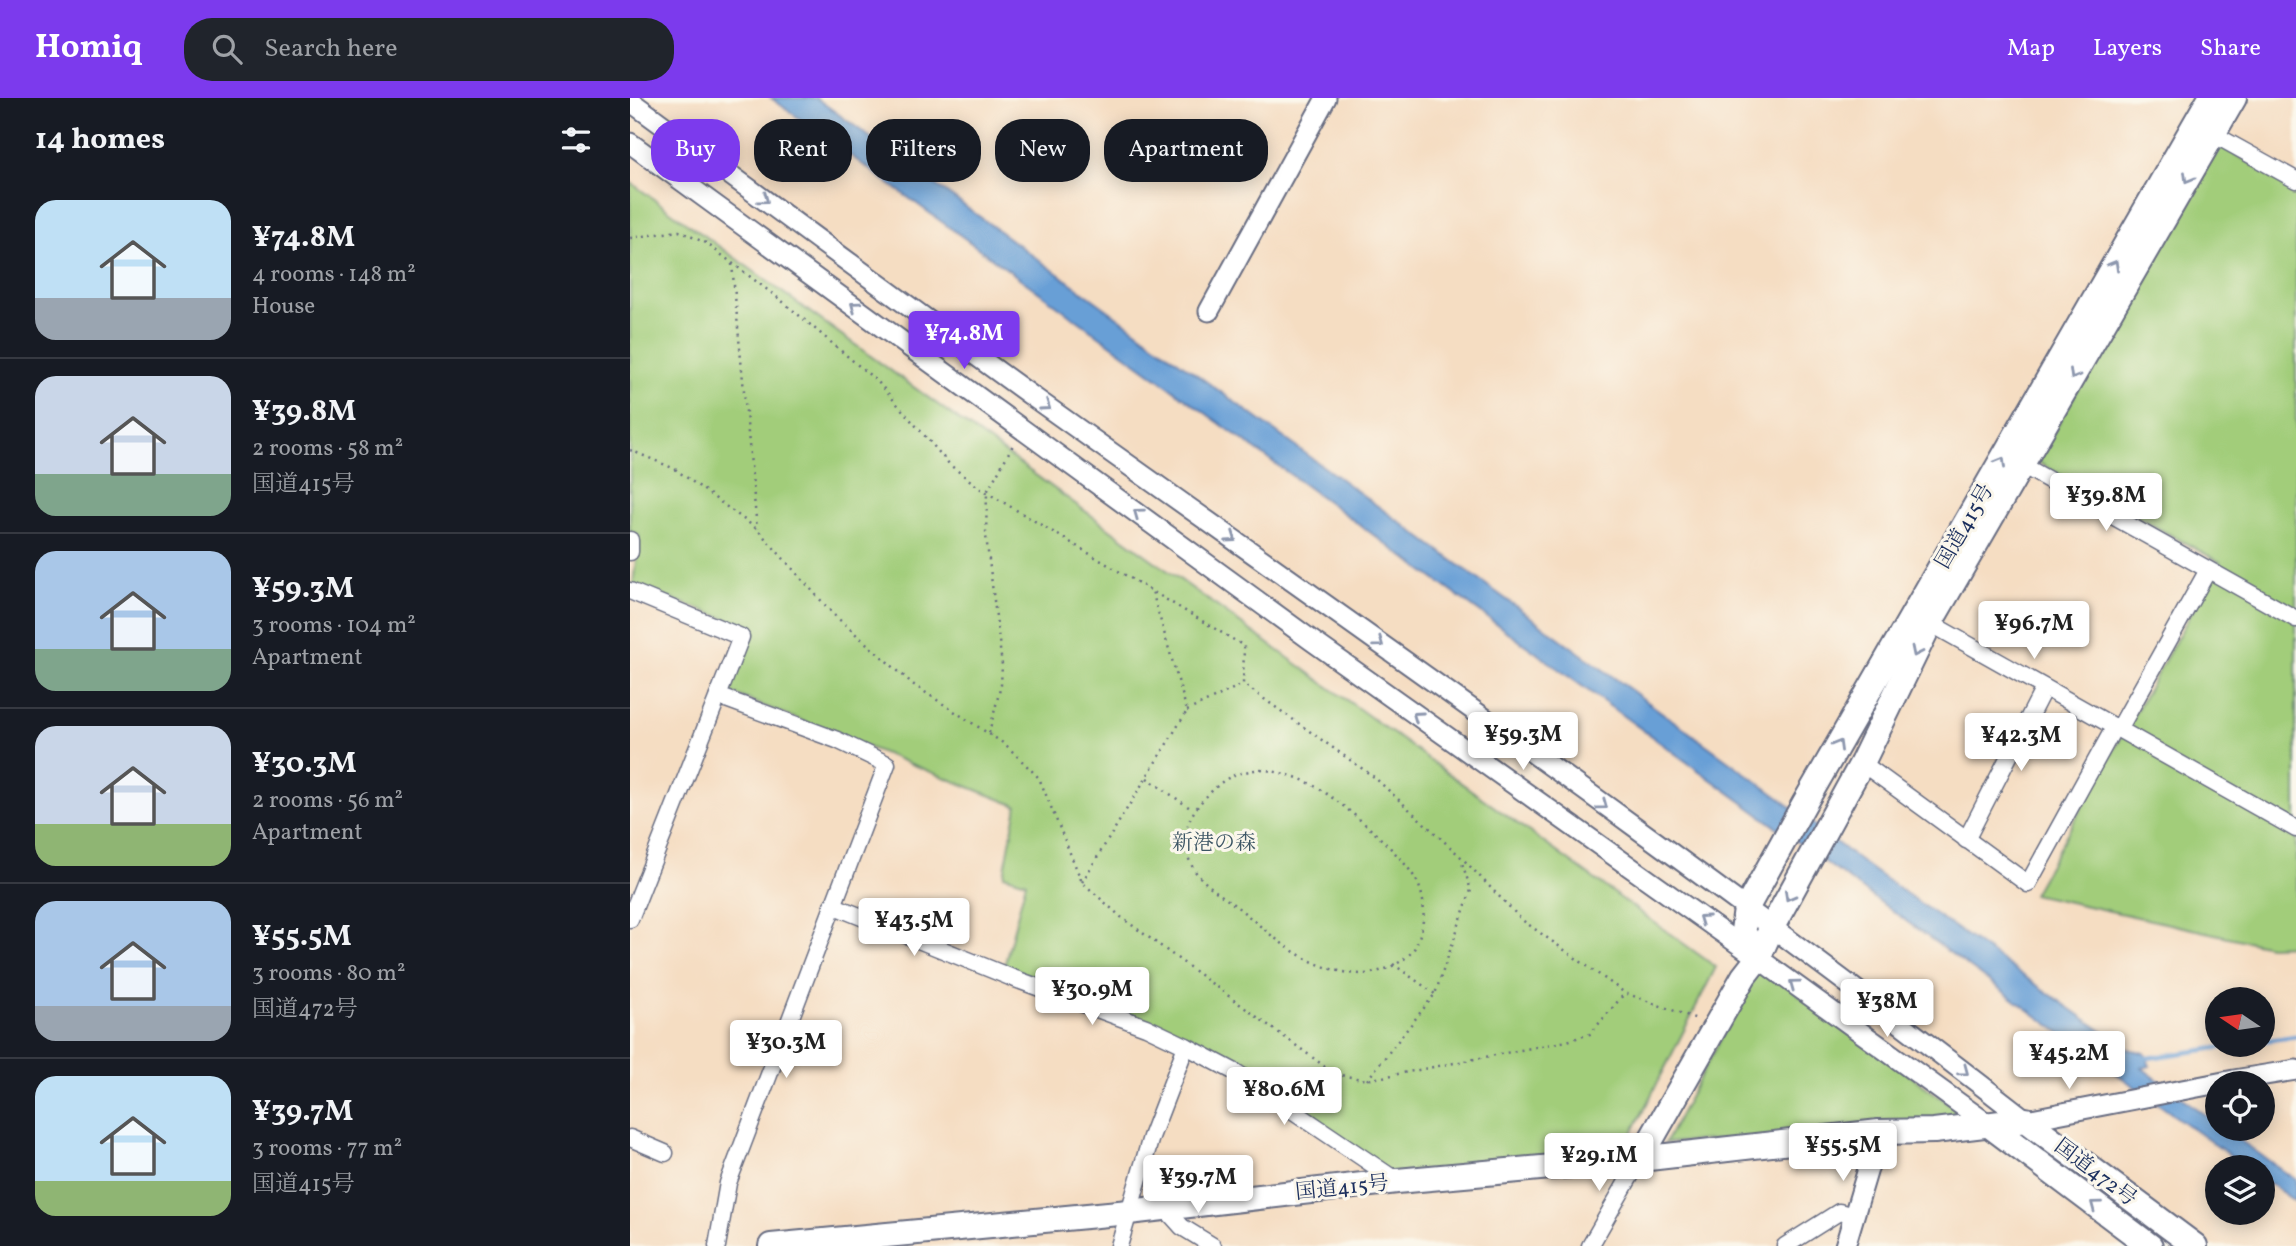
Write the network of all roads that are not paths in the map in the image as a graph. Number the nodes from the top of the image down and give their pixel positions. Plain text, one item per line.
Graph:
1 (1326, 98) edge
2 (2210, 98) edge
3 (2234, 98) edge
4 (630, 101) edge
5 (2213, 134) junction
6 (630, 143) edge
7 (2296, 180) edge
8 (1209, 311) dead end
9 (2022, 465) junction
10 (630, 540) edge
11 (630, 552) edge
12 (2208, 570) junction
13 (630, 591) edge
14 (2296, 619) edge
15 (1930, 623) junction
16 (2044, 688) junction
17 (718, 696) junction
18 (2117, 728) junction
19 (1862, 763) junction
20 (2296, 829) edge
21 (1966, 840) junction
22 (832, 905) junction
23 (1746, 909) junction
24 (630, 919) edge
25 (1772, 927) junction
26 (1759, 958) junction
27 (1186, 1046) junction
28 (2296, 1070) edge
29 (2026, 1120) junction
30 (1989, 1125) junction
31 (1879, 1132) junction
32 (630, 1138) edge
33 (665, 1153) dead end
34 (1640, 1159) junction
35 (1397, 1181) junction
36 (1164, 1208) junction
37 (1129, 1212) junction
38 (1854, 1216) junction
39 (879, 1240) edge
40 (1593, 1245) edge
41 (717, 1246) edge
42 (771, 1246) edge
43 (1119, 1246) edge
44 (1213, 1246) edge
45 (1785, 1246) edge
46 (1845, 1246) edge
47 (2150, 1246) edge
48 (2195, 1246) edge

1 - 8 street
23 -> 2 highway, 国道415号
3 - 5 highway, 国道415号
4 -> 23 street
5 - 7 street
5 -> 9 highway, 国道415号
26 -> 6 street
9 - 12 street
9 - 15 highway, 国道415号
10 - 11 street
12 - 14 street
12 - 18 street
13 - 17 street
15 - 16 street
15 -> 19 highway, 国道415号
16 - 18 street
16 - 21 street
17 - 22 street
17 - 24 street
18 - 20 street
18 - 21 street
19 - 21 street
19 -> 25 highway, 国道415号
22 - 27 street
22 - 41 street
23 - 25 street
23 - 26 highway
25 - 26 highway, 国道415号
25 -> 29 street
30 -> 26 street
26 - 34 highway, 国道415号
27 - 35 street
27 - 37 street
28 - 29 street
29 - 30 highway
29 - 48 highway, 国道472号
30 - 31 highway
47 -> 30 highway, 国道472号
31 - 34 highway
31 - 38 street
32 - 33 street
34 - 35 highway, 国道415号
34 - 40 street
35 - 36 highway, 国道415号
36 - 37 highway, 国道415号
36 - 44 street
37 - 39 highway, 国道415号
37 - 43 street
38 - 45 street
38 - 46 street
39 - 42 highway, 国道415号

